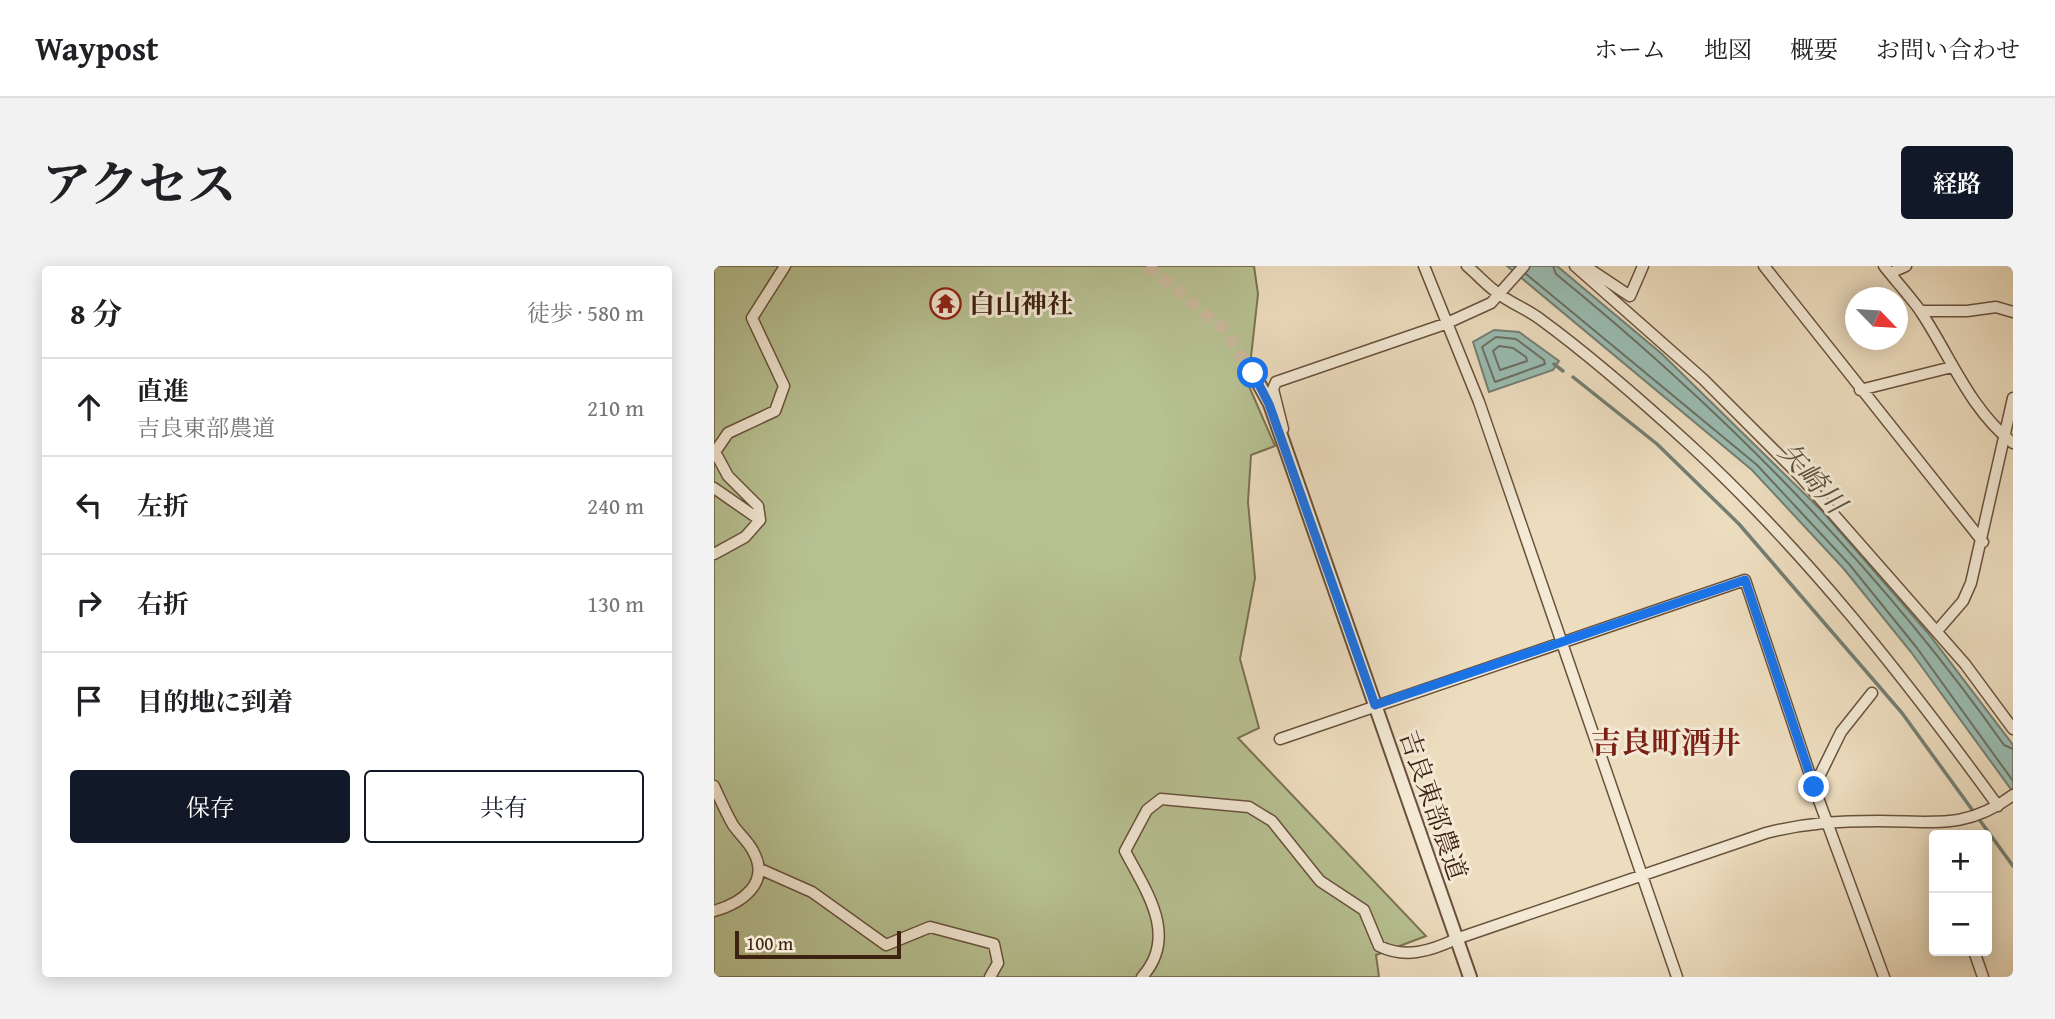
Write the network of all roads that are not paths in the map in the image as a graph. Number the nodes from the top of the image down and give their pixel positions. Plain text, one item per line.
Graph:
1 (785, 266) edge
2 (1424, 266) edge
3 (1467, 266) edge
4 (1524, 266) edge
5 (1575, 266) edge
6 (1585, 266) edge
7 (1643, 266) edge
8 (1764, 266) edge
9 (1906, 266) edge
10 (1887, 270) edge
11 (1502, 291) junction
12 (1920, 311) junction
13 (2013, 312) edge
14 (1445, 324) junction
15 (1952, 367) junction
16 (1253, 373) tunnel mouth
17 (1860, 390) junction
18 (2013, 398) edge
19 (1280, 437) junction
20 (2009, 440) edge
21 (714, 488) edge
22 (760, 520) junction
23 (1983, 542) junction
24 (714, 554) edge
25 (1937, 631) junction
26 (1562, 643) junction
27 (1872, 693) dead end
28 (1375, 705) junction
29 (2013, 729) edge
30 (1280, 739) dead end
31 (714, 786) edge
32 (1814, 787) junction
33 (2013, 795) edge
34 (1998, 806) junction
35 (1828, 822) junction
36 (1932, 824) junction
37 (1934, 830) edge
38 (760, 870) junction
39 (1641, 874) junction
40 (714, 911) edge
41 (1456, 939) junction
42 (1976, 956) edge
43 (990, 977) edge
44 (1142, 977) edge
45 (1470, 977) edge
46 (1677, 977) edge
47 (1884, 977) edge
48 (1983, 977) edge

1 - 22 street
2 - 14 street
3 - 11 street
4 - 11 street
5 - 25 street
6 - 7 street
8 - 17 street
9 - 10 street
10 - 12 street
11 - 14 street
11 - 34 street
12 - 13 street
12 - 15 street
14 - 19 street
14 - 26 street
15 - 17 street
15 - 20 street
16 - 19 street, 吉良東部農道
17 - 23 street
18 - 20 street
19 - 28 street, 吉良東部農道
20 - 23 street
21 - 22 street
22 - 24 street
23 - 25 street
25 - 29 street
26 - 28 street
26 - 32 street
26 - 39 street
27 - 32 street
28 - 30 street
28 - 41 street, 吉良東部農道
31 - 38 street
32 - 35 street
33 - 34 street
34 - 36 street
35 - 36 street
35 - 39 street
35 - 47 street
36 - 37 street
38 - 40 street
38 - 43 street
39 - 41 street
39 - 46 street
41 - 44 street
41 - 45 street, 吉良東部農道
42 - 48 street

